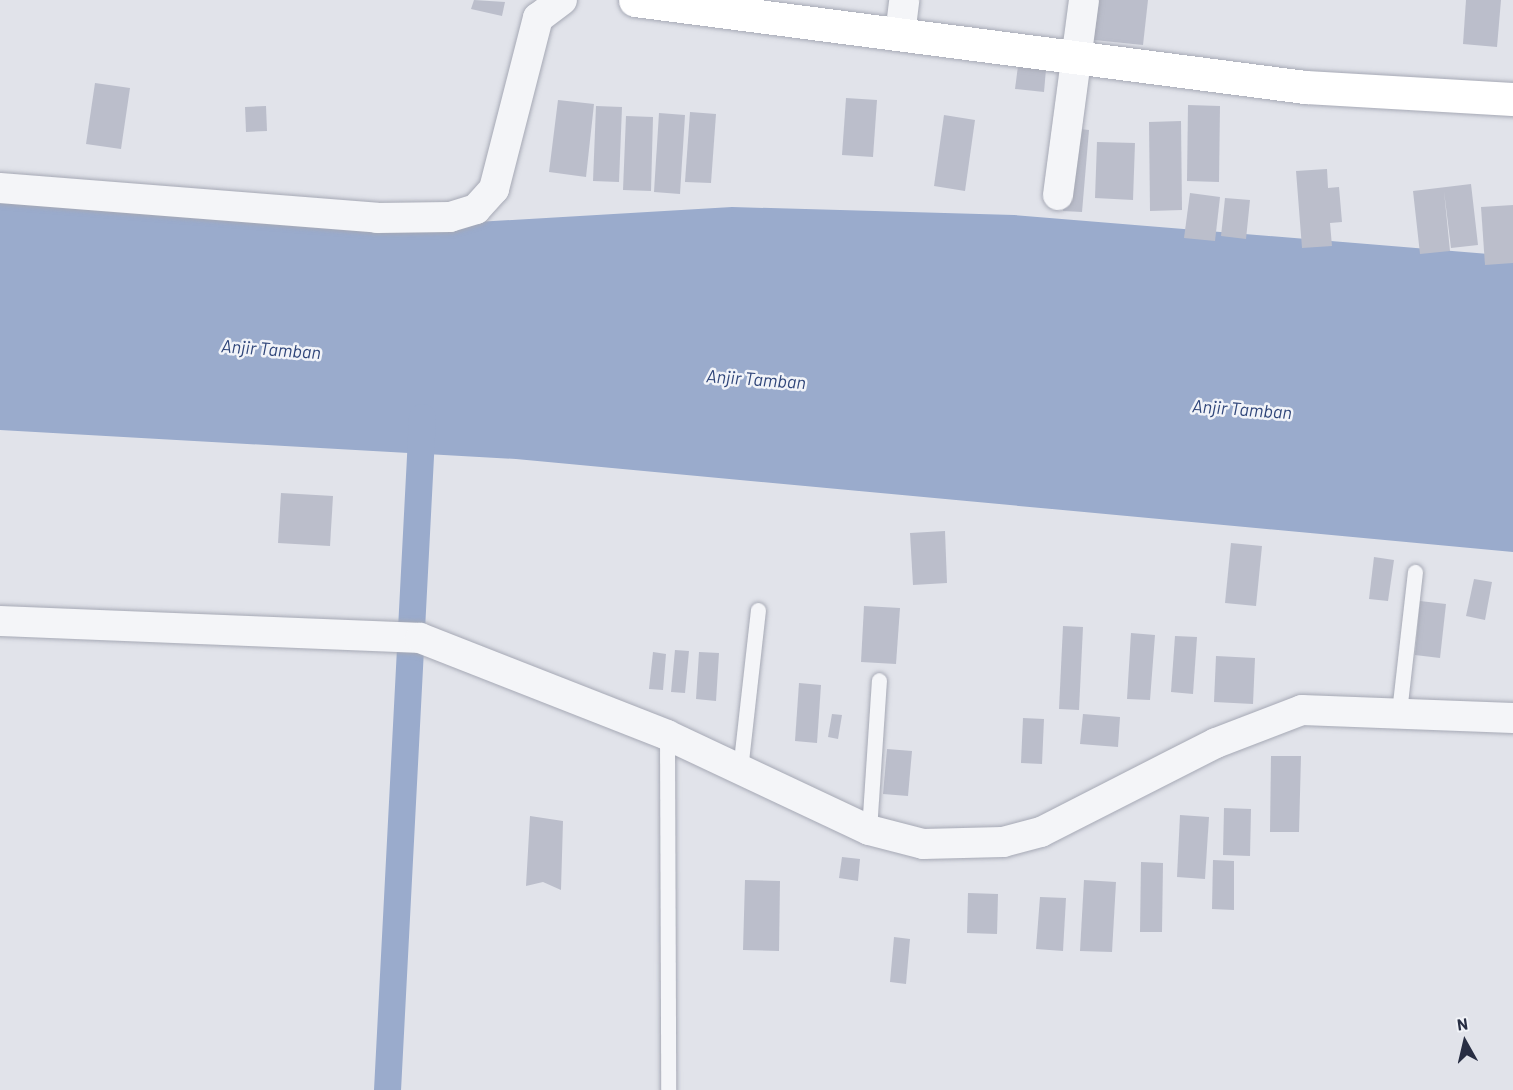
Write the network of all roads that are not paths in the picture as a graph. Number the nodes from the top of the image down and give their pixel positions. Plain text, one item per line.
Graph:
1 (562, 0) edge
2 (635, 0) edge
3 (904, 0) edge
4 (1084, 0) edge
5 (900, 35) junction
6 (1077, 58) junction
7 (1513, 99) edge
8 (0, 188) edge
9 (1058, 195) dead end
10 (1415, 572) dead end
11 (758, 610) dead end
12 (0, 621) edge
13 (879, 680) dead end
14 (1399, 711) junction
15 (1513, 717) edge
16 (668, 735) junction
17 (740, 770) junction
18 (869, 830) junction
19 (668, 1090) edge

1 - 8 street
2 - 5 street
3 - 5 street
4 - 6 street
5 - 6 street
6 - 7 street
6 - 9 street
10 - 14 lane
11 - 17 lane
12 - 16 street
13 - 18 lane
14 - 15 street
14 - 18 street
16 - 17 street
16 - 19 lane
17 - 18 street

